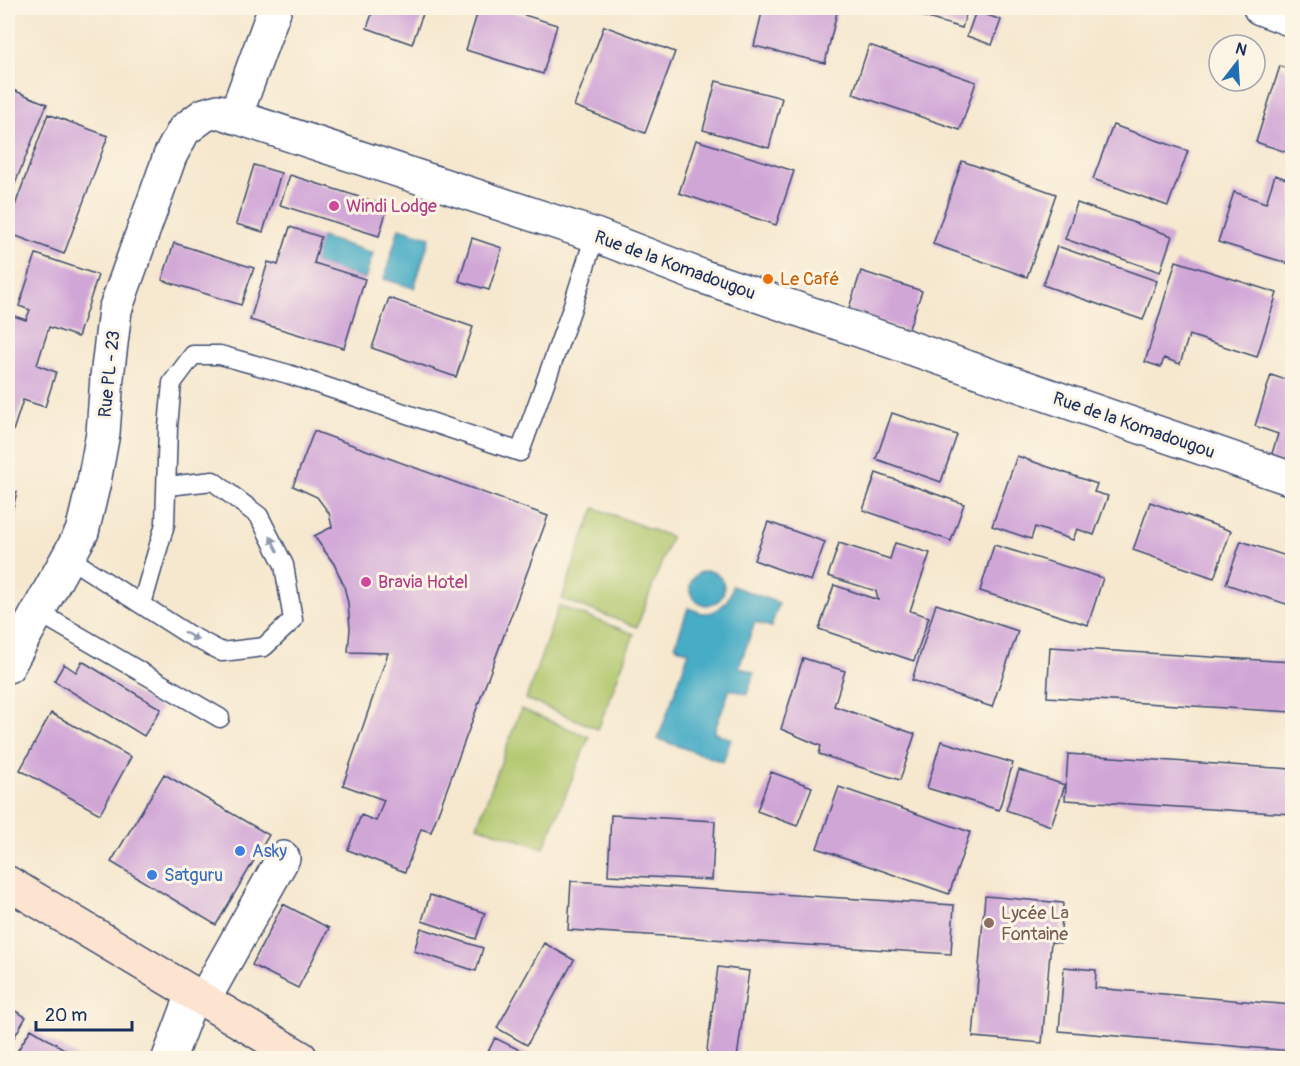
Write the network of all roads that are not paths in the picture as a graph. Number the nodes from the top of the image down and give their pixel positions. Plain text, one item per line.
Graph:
1 (275, 8) edge
2 (1260, 8) edge
3 (1293, 20) edge
4 (235, 117) junction
5 (595, 235) junction
6 (1293, 479) edge
7 (168, 486) junction
8 (69, 558) junction
9 (142, 604) junction
10 (38, 612) junction
11 (8, 666) edge
12 (220, 718) dead end
13 (284, 858) dead end
14 (8, 883) edge
15 (198, 998) junction
16 (169, 1059) edge
17 (301, 1059) edge

1 - 4 street
2 - 3 street
4 - 5 street, Rue de la Komadougou
4 - 8 street, Rue PL - 23
5 - 6 street, Rue de la Komadougou
5 - 7 lane
7 - 9 lane
9 -> 7 lane
8 - 9 lane
8 - 10 street, Rue PL - 23
10 - 11 street, Rue PL - 23
10 - 12 lane
13 - 15 street
14 - 15 street
15 - 16 street
15 - 17 street

